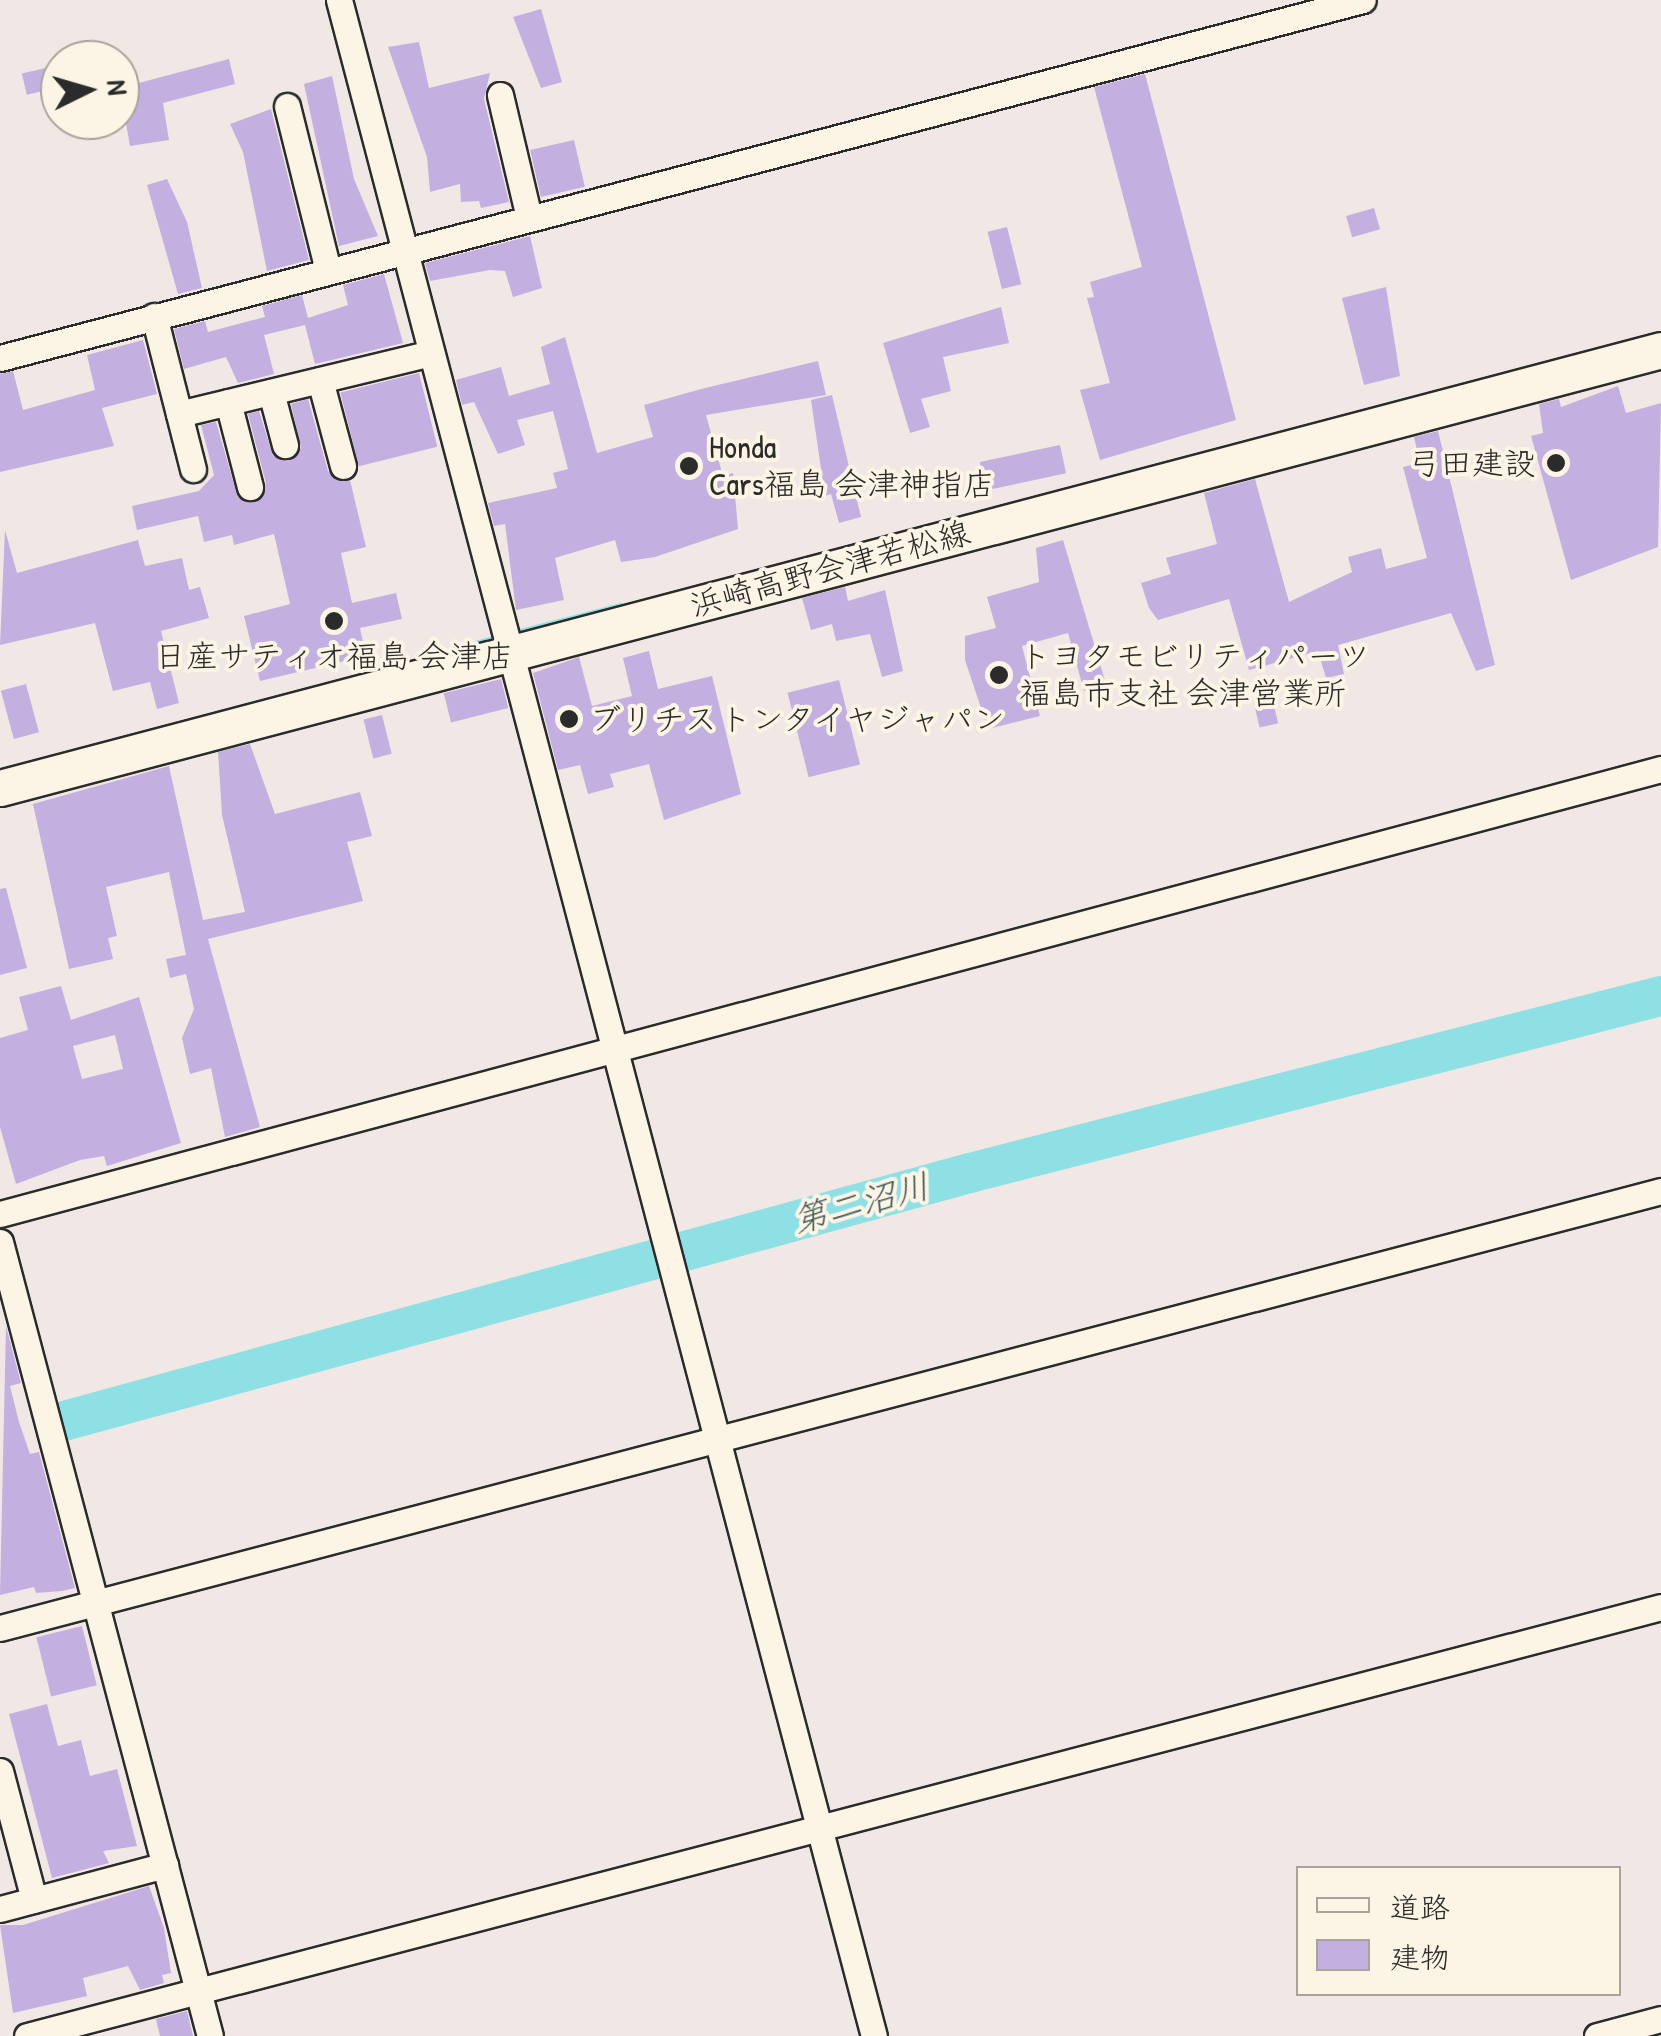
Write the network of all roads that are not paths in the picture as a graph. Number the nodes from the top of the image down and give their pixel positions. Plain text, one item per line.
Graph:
1 (339, 0) edge
2 (1363, 0) edge
3 (500, 95) dead end
4 (287, 106) dead end
5 (530, 218) junction
6 (404, 250) junction
7 (328, 270) junction
8 (154, 316) junction
9 (1661, 350) edge
10 (431, 353) junction
11 (0, 358) edge
12 (320, 380) junction
13 (271, 392) junction
14 (228, 402) junction
15 (179, 414) junction
16 (285, 445) dead end
17 (342, 466) dead end
18 (193, 470) dead end
19 (250, 487) dead end
20 (506, 641) junction
21 (1661, 770) edge
22 (0, 788) edge
23 (612, 1046) junction
24 (1661, 1192) edge
25 (0, 1214) edge
26 (0, 1242) edge
27 (717, 1444) junction
28 (96, 1604) junction
29 (1661, 1607) edge
30 (0, 1628) edge
31 (0, 1771) edge
32 (819, 1827) junction
33 (165, 1865) junction
34 (34, 1900) junction
35 (0, 1909) edge
36 (198, 1991) junction
37 (1661, 2019) edge
38 (27, 2036) edge
39 (210, 2036) edge
40 (874, 2036) edge
41 (1597, 2036) edge

1 - 6 street
2 - 5 street
3 - 5 street
4 - 7 street
5 - 6 street
6 - 7 street
6 - 10 street
7 - 8 street
8 - 11 street
8 - 15 street
9 - 20 main road, 浜崎高野会津若松線
10 - 12 street
10 - 20 street
12 - 13 street
12 - 17 street
13 - 14 street
13 - 16 street
14 - 15 street
14 - 19 street
15 - 18 street
20 - 22 main road, 浜崎高野会津若松線
20 - 23 street
21 - 23 street
23 - 25 street
23 - 27 street
24 - 27 street
26 - 28 street
27 - 28 street
27 - 32 street
28 - 30 street
28 - 33 street
29 - 32 street
31 - 34 street
32 - 36 street
32 - 40 street
33 - 34 street
33 - 36 street
34 - 35 street
36 - 38 street
36 - 39 street
37 - 41 street

